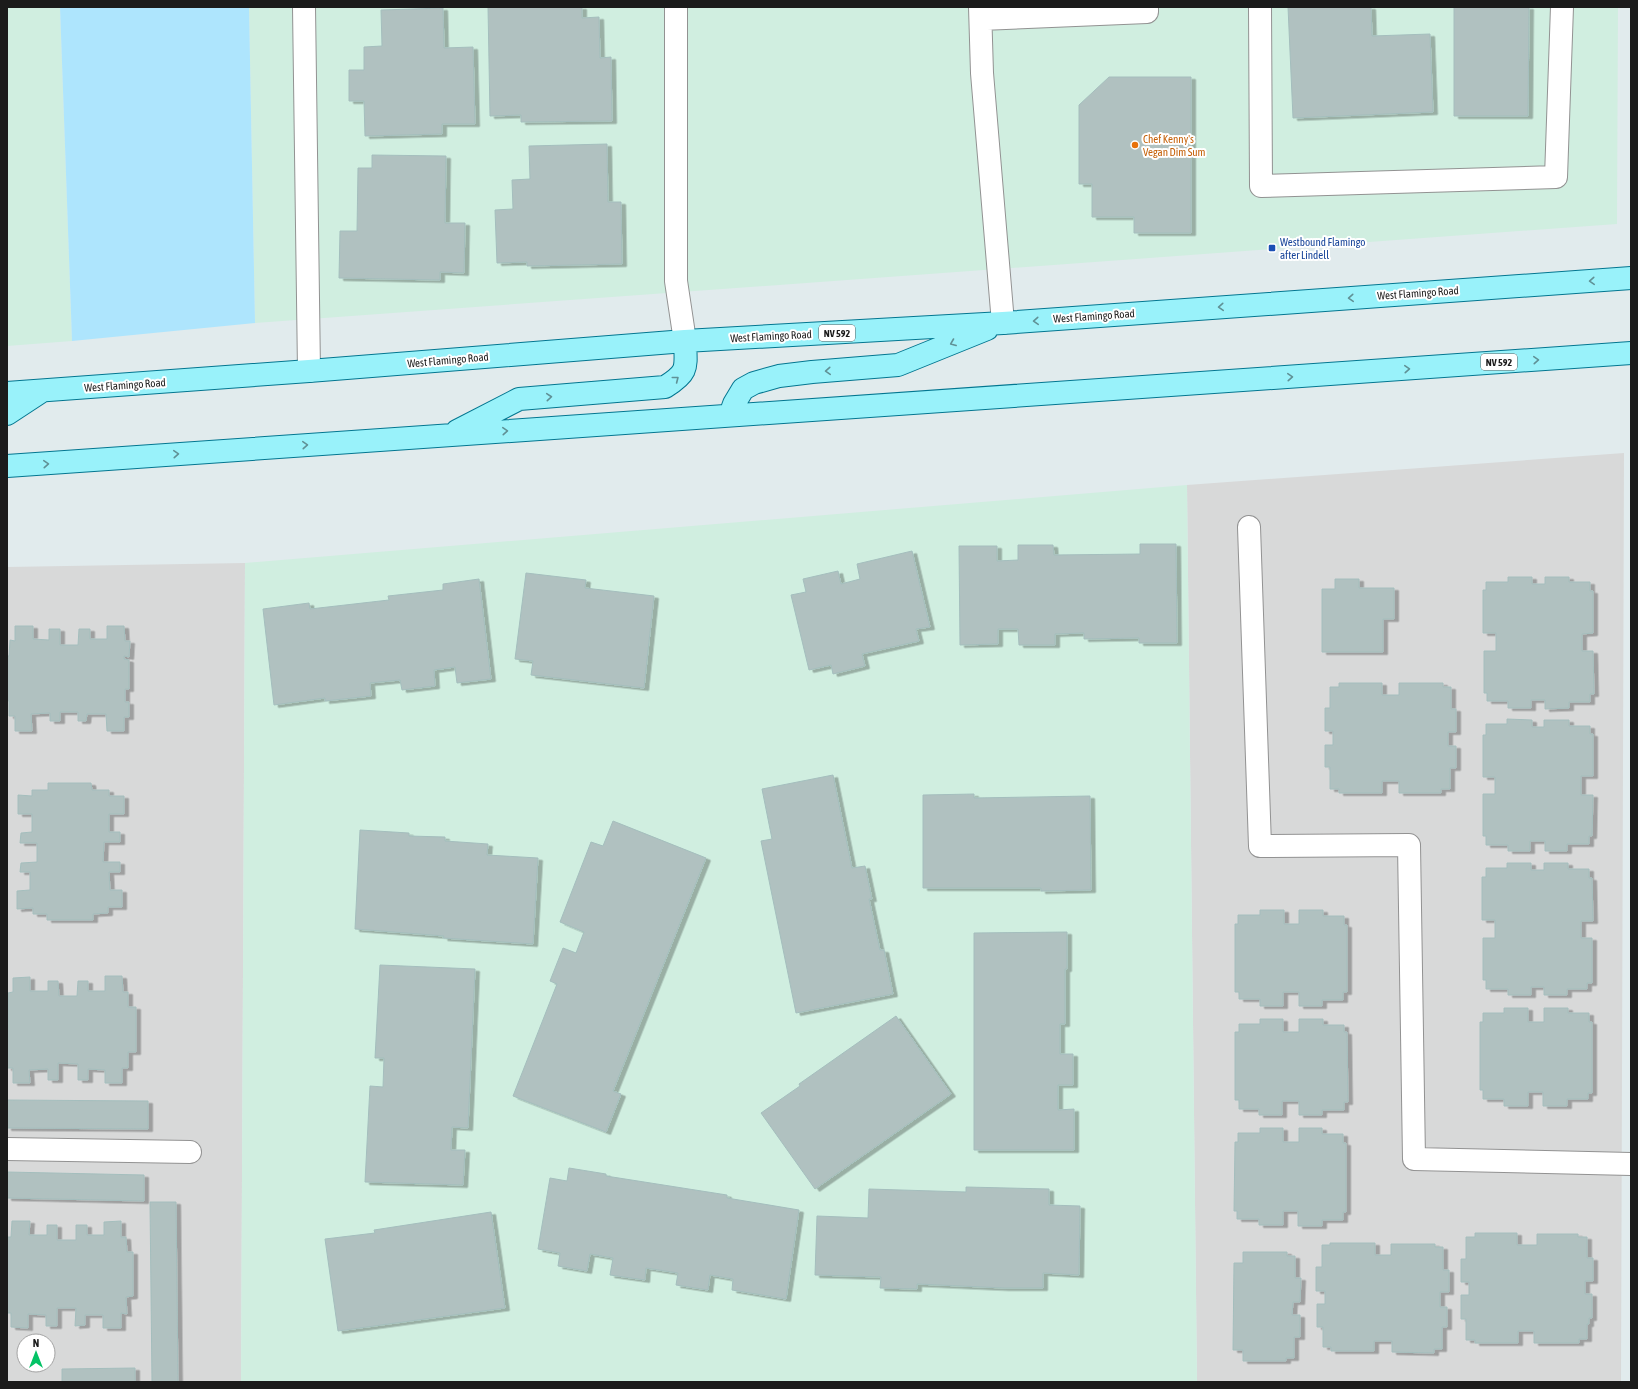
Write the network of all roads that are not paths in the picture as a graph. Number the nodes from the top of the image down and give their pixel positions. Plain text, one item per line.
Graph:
1 (304, 7) edge
2 (676, 7) edge
3 (1146, 7) edge
4 (1260, 7) edge
5 (1562, 7) edge
6 (981, 13) edge
7 (1631, 278) edge
8 (1003, 323) junction
9 (685, 341) junction
10 (1631, 353) edge
11 (309, 371) junction
12 (43, 391) junction
13 (7, 393) edge
14 (7, 414) edge
15 (730, 415) junction
16 (449, 435) junction
17 (7, 466) edge
18 (1249, 528) dead end
19 (7, 1149) edge
20 (190, 1152) dead end
21 (1631, 1164) edge

1 - 11 lane
2 - 9 lane
3 - 6 lane
4 - 5 lane
6 - 8 lane
7 -> 8 main road, West Flamingo Road / NV 592
8 - 9 main road, West Flamingo Road / NV 592
8 -> 15 main road
9 - 11 main road, West Flamingo Road / NV 592
16 -> 9 main road
15 -> 10 main road, NV 592
11 - 12 main road, West Flamingo Road / NV 592
12 - 13 main road, West Flamingo Road / NV 592
12 - 14 main road
16 -> 15 main road, NV 592
17 -> 16 main road, NV 592
18 - 21 lane
19 - 20 lane

